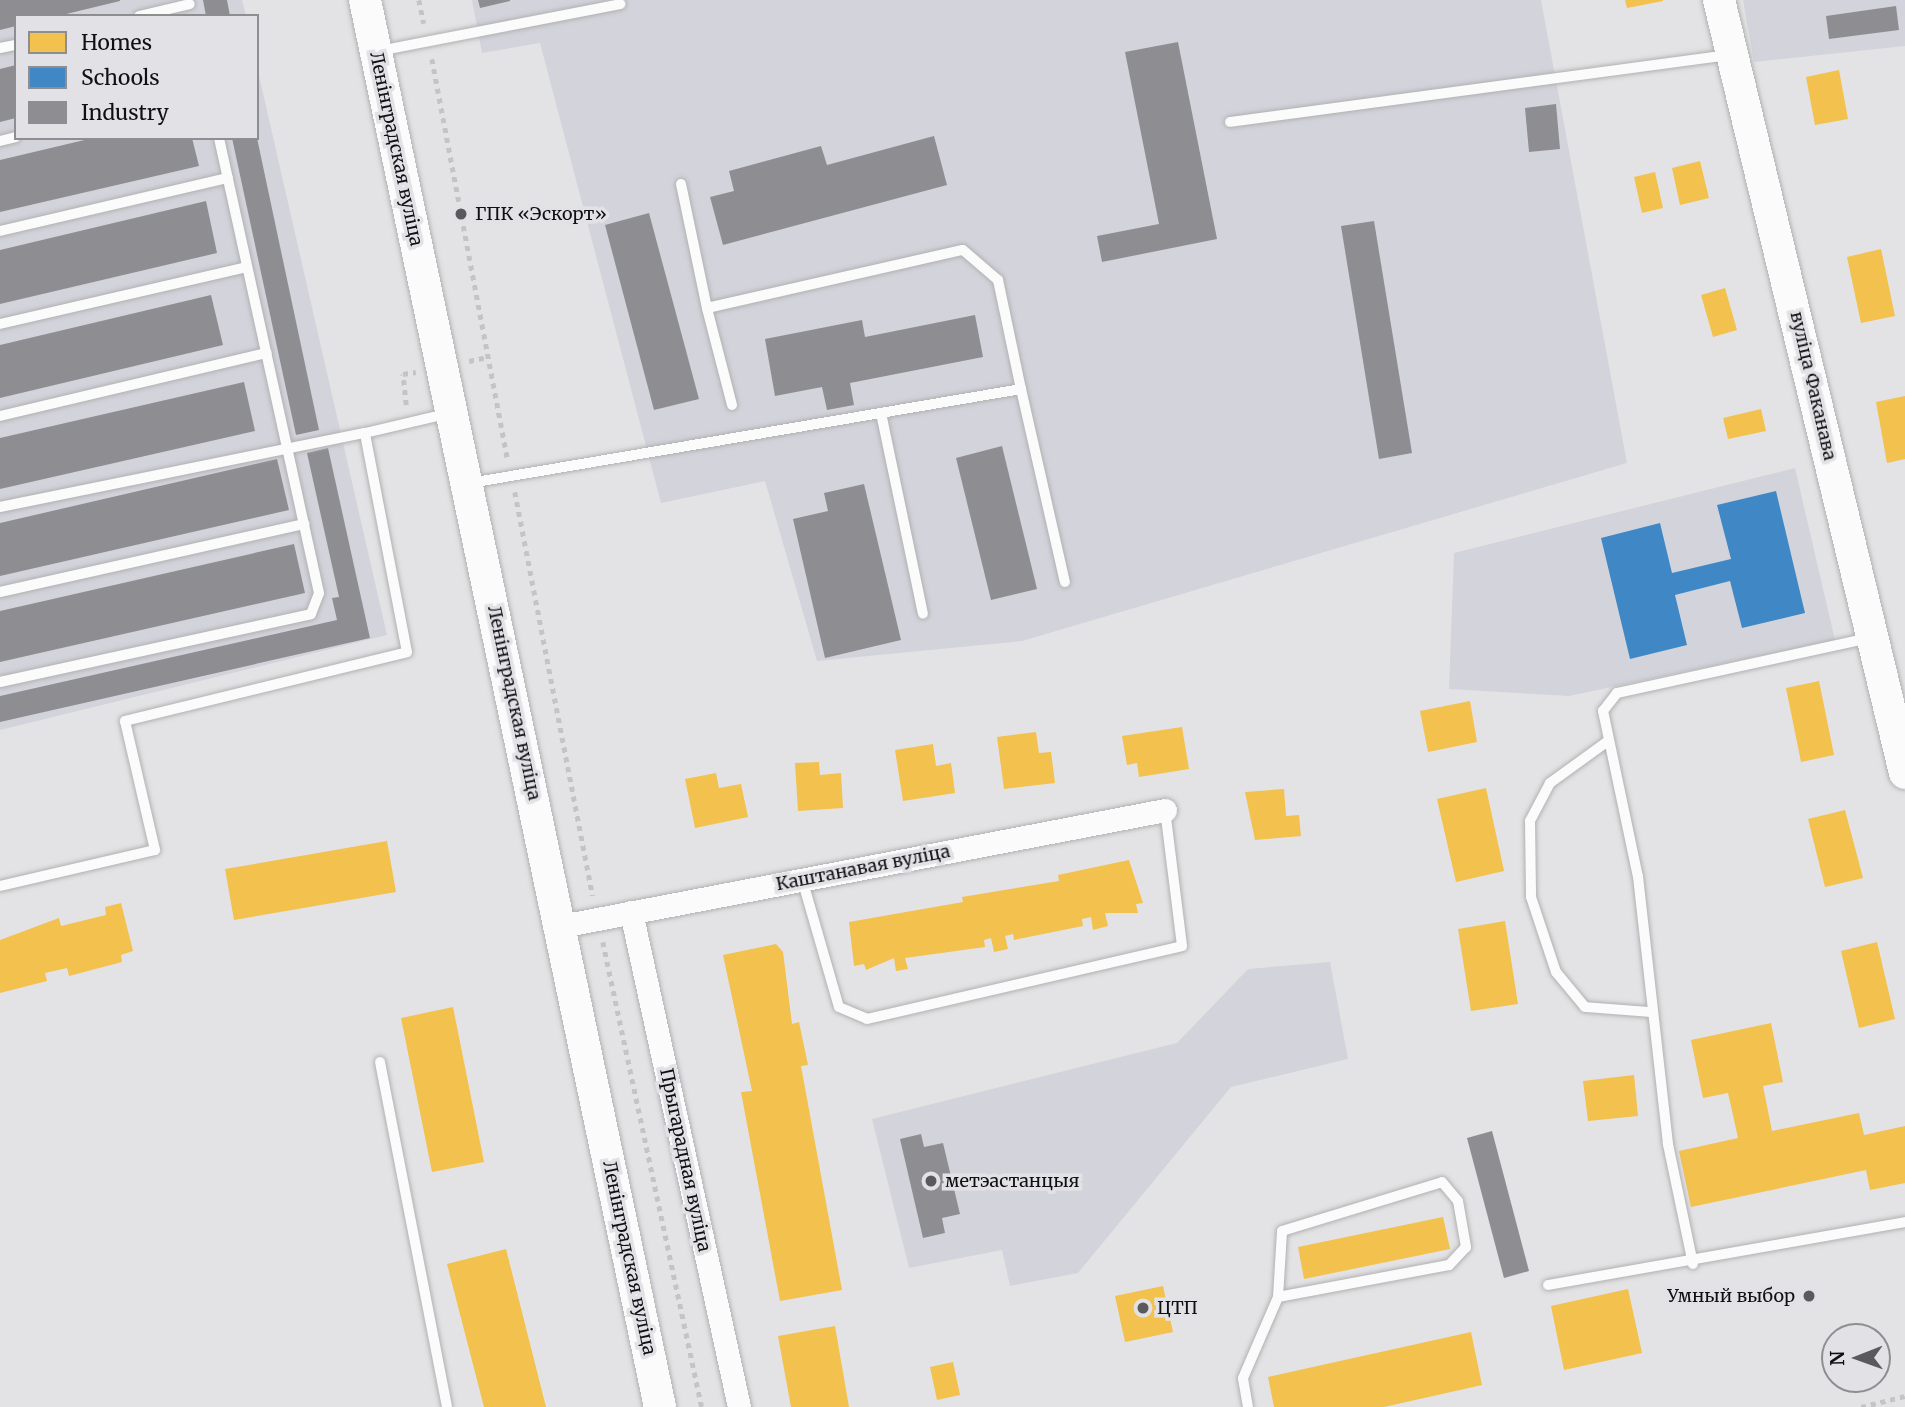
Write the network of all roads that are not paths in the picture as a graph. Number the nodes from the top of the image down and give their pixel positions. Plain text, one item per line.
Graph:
1 (365, 0) edge
2 (1719, 0) edge
3 (620, 4) dead end
4 (190, 7) edge
5 (150, 14) edge
6 (376, 51) junction
7 (1734, 54) junction
8 (1230, 122) dead end
9 (219, 140) edge
10 (228, 178) junction
11 (681, 184) dead end
12 (0, 231) edge
13 (247, 267) junction
14 (707, 308) junction
15 (0, 324) edge
16 (267, 353) junction
17 (1021, 389) junction
18 (732, 405) dead end
19 (453, 412) junction
20 (881, 413) junction
21 (0, 416) edge
22 (365, 433) junction
23 (287, 446) junction
24 (468, 484) junction
25 (0, 507) edge
26 (304, 524) junction
27 (1065, 582) dead end
28 (0, 592) edge
29 (923, 614) dead end
30 (1873, 638) junction
31 (0, 682) edge
32 (1608, 741) junction
33 (1905, 773) edge
34 (1164, 810) joint
35 (802, 879) junction
36 (0, 886) edge
37 (631, 912) junction
38 (561, 926) junction
39 (1650, 1012) junction
40 (380, 1062) dead end
41 (1905, 1222) edge
42 (1693, 1264) junction
43 (1548, 1285) dead end
44 (1278, 1297) junction
45 (447, 1407) edge
46 (660, 1407) edge
47 (739, 1407) edge
48 (1248, 1407) edge

1 - 6 main road, Ленінградская вуліца
2 - 7 main road, вуліца Факанава
3 - 6 lane
4 - 5 lane
6 - 19 main road, Ленінградская вуліца
7 - 8 lane
7 - 30 main road, вуліца Факанава
9 - 10 lane
10 - 12 lane
10 - 13 lane
11 - 14 lane
13 - 15 lane
13 - 16 lane
14 - 17 lane
14 - 18 lane
16 - 21 lane
16 - 23 lane
17 - 20 lane
17 - 27 lane
19 - 22 lane
19 - 24 main road, Ленінградская вуліца
20 - 24 lane
20 - 29 lane
22 - 23 lane
22 - 36 lane
23 - 25 lane
23 - 26 lane
24 - 38 main road, Ленінградская вуліца
26 - 28 lane
26 - 31 lane
30 - 32 lane
30 - 33 main road, вуліца Факанава
32 - 39 lane
32 - 39 lane
34 - 35 street, Каштанавая вуліца
34 - 35 lane
35 - 37 street, Каштанавая вуліца
37 - 38 street, Каштанавая вуліца
37 - 47 street, Прыгарадная вуліца
38 - 46 main road, Ленінградская вуліца
39 - 42 lane
40 - 45 lane
41 - 42 lane
42 - 43 lane
44 - 44 lane
44 - 48 lane

